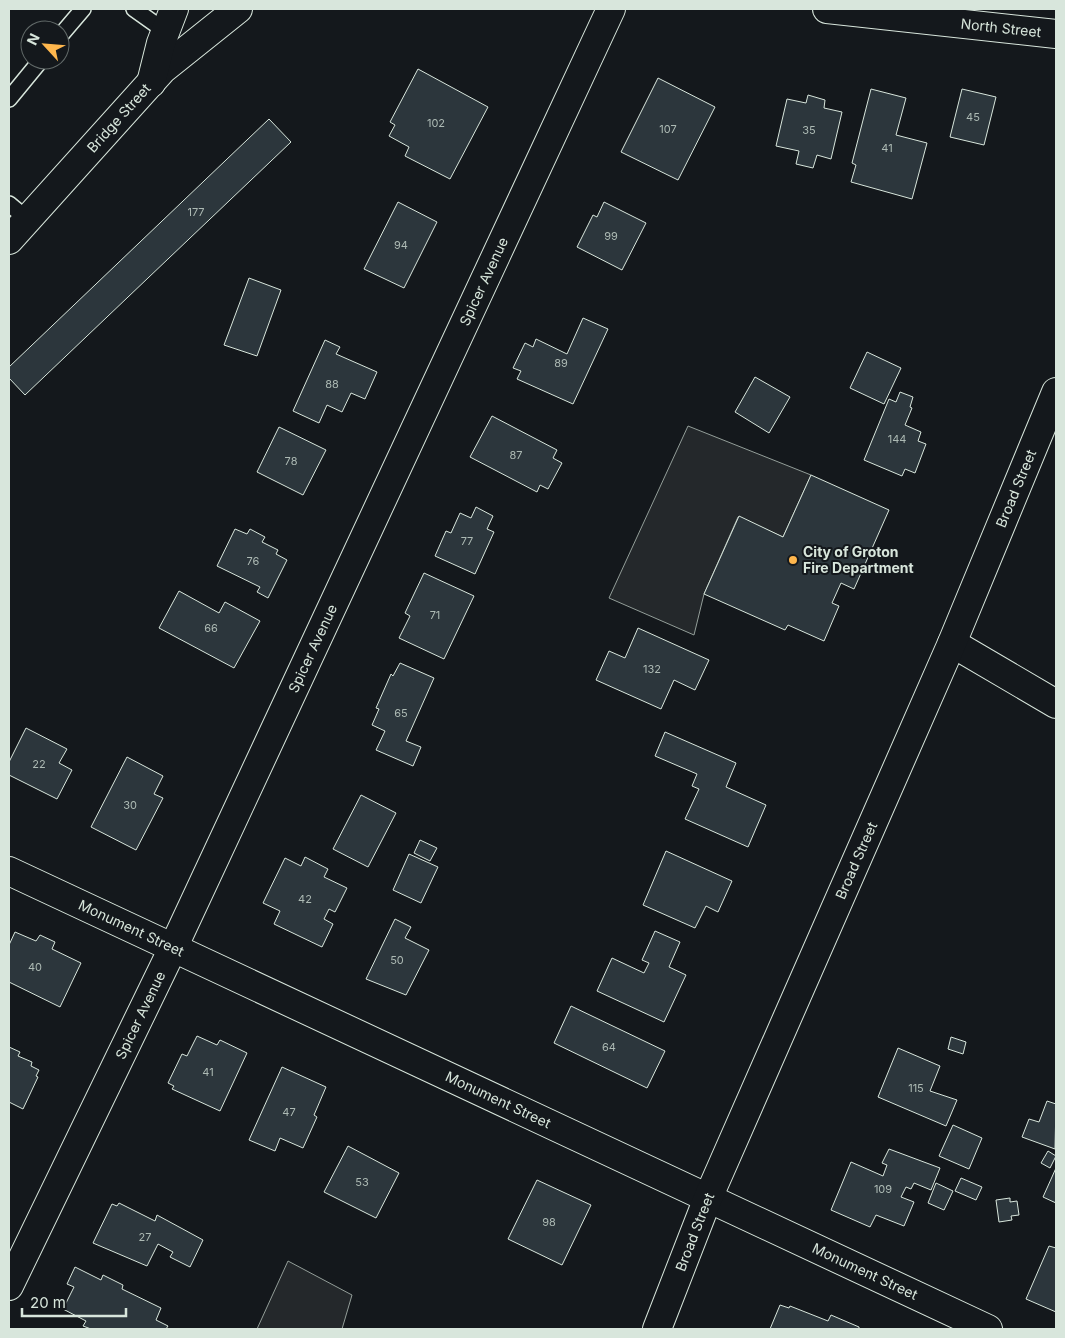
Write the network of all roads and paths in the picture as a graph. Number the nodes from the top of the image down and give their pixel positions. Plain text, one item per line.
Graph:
1 (83, 9) edge
2 (134, 9) edge
3 (238, 9) edge
4 (611, 9) edge
5 (827, 9) edge
6 (170, 20) edge
7 (70, 24) edge
8 (1056, 34) edge
9 (32, 70) edge
10 (151, 83) junction
11 (9, 99) edge
12 (18, 212) edge
13 (9, 240) edge
14 (1056, 392) edge
15 (952, 642) junction
16 (1056, 704) edge
17 (9, 871) edge
18 (173, 948) junction
19 (708, 1198) junction
20 (9, 1286) edge
21 (657, 1329) edge
22 (988, 1329) edge

1 - 7 lane
2 - 6 lane
3 - 10 main road, Bridge Street
4 - 18 main road, Spicer Avenue
5 - 8 main road, North Street
6 - 10 main road
9 - 11 lane
10 - 12 main road, Bridge Street
12 - 13 main road, Bridge Street
14 - 15 main road, Broad Street
15 - 16 main road
15 - 19 main road, Broad Street
17 - 18 main road, Monument Street
18 - 19 main road, Monument Street
18 - 20 main road, Spicer Avenue
19 - 21 main road, Broad Street
19 - 22 main road, Monument Street

